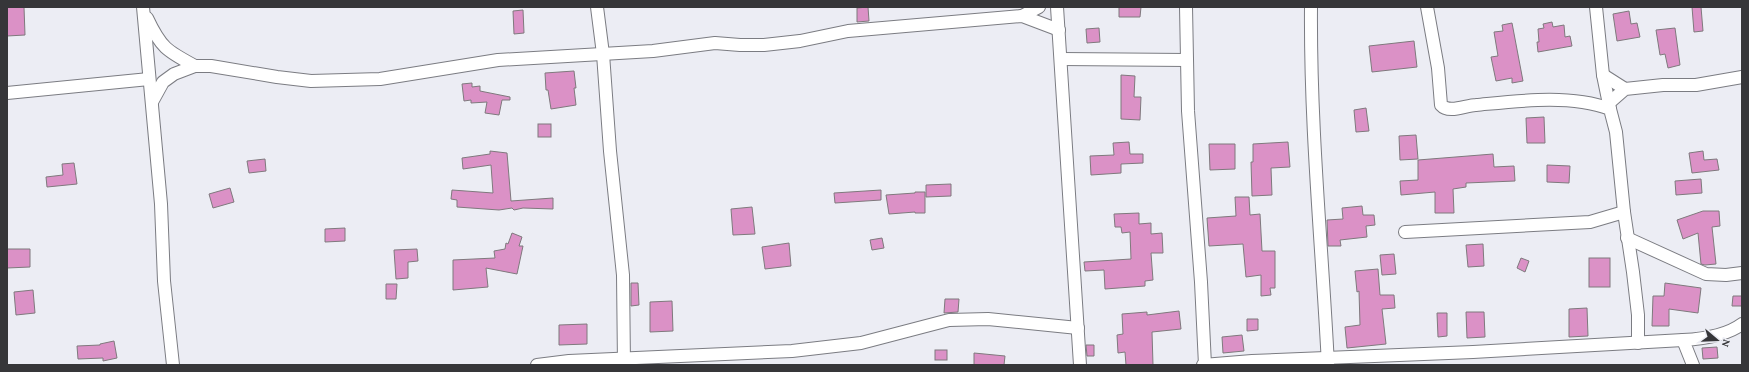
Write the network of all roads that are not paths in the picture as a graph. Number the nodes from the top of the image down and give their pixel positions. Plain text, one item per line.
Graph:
1 (597, 7) edge
2 (1039, 7) edge
3 (1057, 7) edge
4 (1186, 7) edge
5 (1311, 7) edge
6 (1427, 7) edge
7 (1596, 7) edge
8 (144, 9) edge
9 (1022, 16) junction
10 (1059, 30) junction
11 (603, 54) junction
12 (1061, 59) junction
13 (1187, 60) junction
14 (195, 66) junction
15 (1603, 75) junction
16 (1742, 77) edge
17 (149, 79) junction
18 (1625, 89) junction
19 (7, 92) edge
20 (152, 102) junction
21 (1608, 102) junction
22 (1624, 212) junction
23 (1406, 232) dead end
24 (1627, 238) junction
25 (1742, 273) edge
26 (1742, 324) edge
27 (1078, 328) junction
28 (1683, 340) junction
29 (1638, 343) junction
30 (1328, 361) edge
31 (624, 362) edge
32 (173, 365) edge
33 (537, 365) edge
34 (1080, 365) edge
35 (1204, 365) edge
36 (1693, 365) edge

1 - 11 street
2 - 9 street
3 - 10 street
4 - 13 street
5 - 30 street
6 - 21 street
7 - 15 street
8 - 14 street
8 - 17 street
9 - 10 street
9 - 11 street
10 - 12 street
11 - 14 street
11 - 31 street
12 - 13 street
12 - 27 street
13 - 35 street
14 - 20 street
15 - 18 street
15 - 21 street
16 - 18 street
17 - 19 street
17 - 20 street
18 - 21 street
20 - 32 street
21 - 22 street
22 - 23 street
22 - 24 street
24 - 25 street
24 - 29 street
26 - 28 street
27 - 31 street
27 - 34 street
28 - 29 street
28 - 36 street
29 - 30 street
30 - 35 street
31 - 33 street

